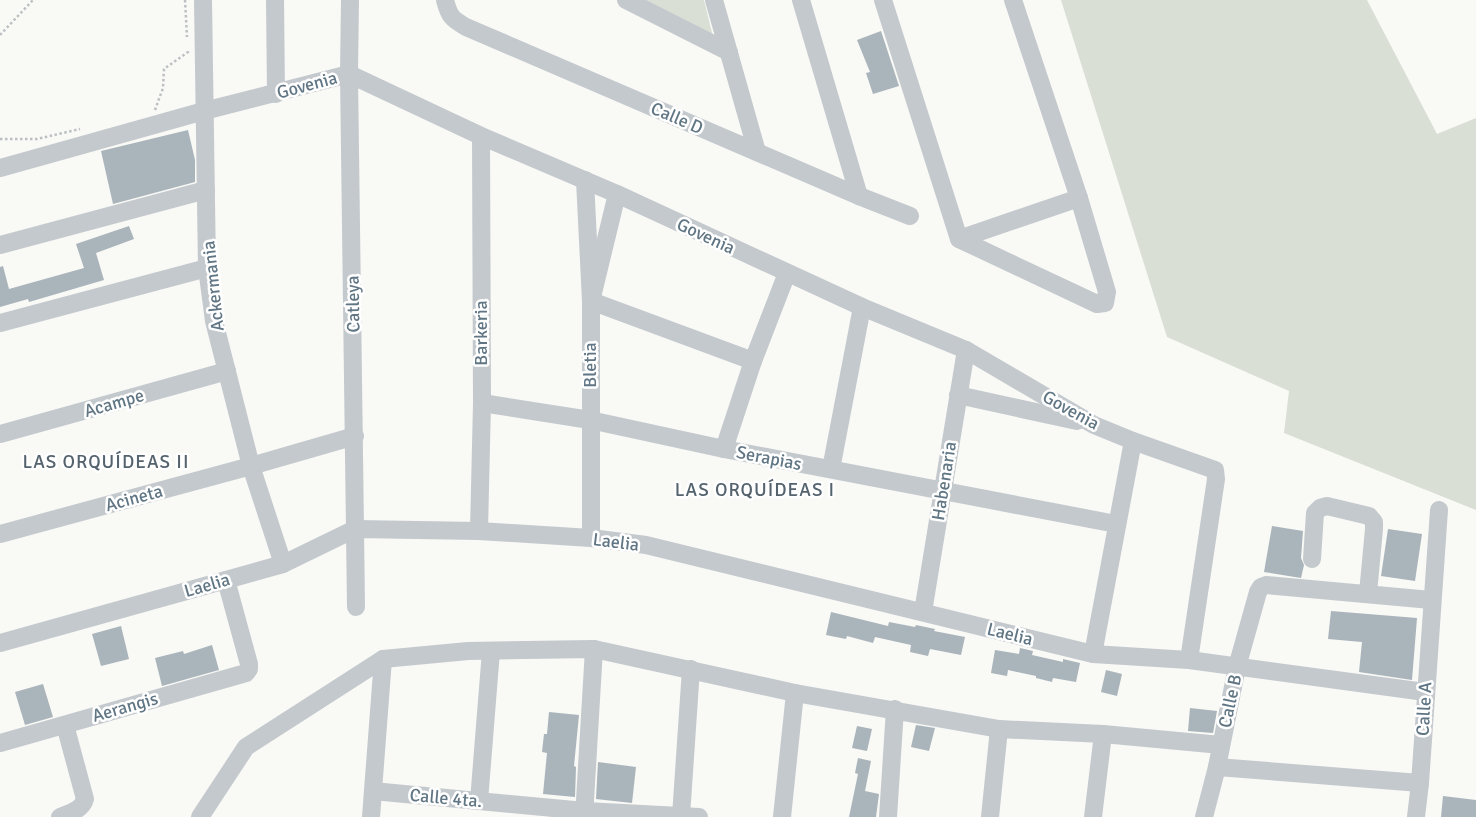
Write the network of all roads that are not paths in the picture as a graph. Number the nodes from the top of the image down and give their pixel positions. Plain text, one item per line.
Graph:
1 (203, 0) edge
2 (275, 0) edge
3 (350, 0) edge
4 (626, 0) edge
5 (714, 0) edge
6 (801, 0) edge
7 (883, 0) edge
8 (1013, 0) edge
9 (446, 7) edge
10 (729, 52) junction
11 (349, 74) junction
12 (276, 94) junction
13 (204, 111) junction
14 (481, 136) junction
15 (757, 152) junction
16 (0, 168) edge
17 (584, 180) junction
18 (206, 190) junction
19 (617, 194) junction
20 (859, 196) junction
21 (1079, 198) junction
22 (910, 216) dead end
23 (959, 239) junction
24 (0, 244) edge
25 (207, 268) junction
26 (787, 273) junction
27 (591, 301) junction
28 (862, 307) junction
29 (0, 323) edge
30 (966, 350) junction
31 (753, 361) junction
32 (228, 371) junction
33 (958, 395) junction
34 (482, 403) junction
35 (590, 420) junction
36 (1094, 425) junction
37 (0, 434) edge
38 (355, 436) junction
39 (1133, 441) junction
40 (724, 449) junction
41 (251, 466) junction
42 (831, 470) junction
43 (942, 491) junction
44 (1439, 510) dead end
45 (1116, 524) junction
46 (355, 529) junction
47 (479, 531) junction
48 (0, 534) edge
49 (591, 538) junction
50 (1312, 559) dead end
51 (283, 564) junction
52 (226, 580) junction
53 (1368, 593) junction
54 (1431, 600) junction
55 (356, 607) dead end
56 (923, 612) junction
57 (0, 643) edge
58 (594, 648) junction
59 (491, 651) junction
60 (1093, 654) junction
61 (383, 659) junction
62 (1189, 660) junction
63 (1237, 667) junction
64 (691, 669) junction
65 (1425, 692) junction
66 (795, 693) junction
67 (894, 709) junction
68 (65, 725) junction
69 (999, 729) junction
70 (1103, 734) junction
71 (0, 743) edge
72 (1221, 745) junction
73 (1217, 767) junction
74 (1420, 783) junction
75 (373, 791) junction
76 (479, 801) junction
77 (584, 814) edge
78 (681, 816) edge
79 (60, 817) edge
80 (200, 817) edge
81 (371, 817) edge
82 (699, 817) edge
83 (782, 817) edge
84 (888, 817) edge
85 (990, 817) edge
86 (1093, 817) edge
87 (1204, 817) edge
88 (1416, 817) edge

1 - 13 street, Ackermania
2 - 12 street
3 - 11 street, Catleya
4 - 10 street
5 - 10 street
6 - 20 street
7 - 23 street
8 - 21 street
9 - 15 street, Calle D
10 - 15 street
11 - 12 street, Govenia
11 - 14 street, Govenia
11 - 38 street, Catleya
12 - 13 street, Govenia
13 - 16 street, Govenia
13 - 18 street, Ackermania
14 - 17 street, Govenia
14 - 34 street, Barkeria
15 - 20 street, Calle D
17 - 19 street, Govenia
17 - 27 street
18 - 24 street
18 - 25 street, Ackermania
19 - 26 street, Govenia
19 - 27 street, Bletia
20 - 22 street, Calle D
21 - 23 street
21 - 23 street
25 - 29 street
25 - 32 street, Ackermania
26 - 28 street, Govenia
26 - 31 street
27 - 31 street
27 - 35 street, Bletia
28 - 30 street, Govenia
28 - 42 street
30 - 33 street, Habenaria
30 - 36 street, Govenia
31 - 40 street
32 - 37 street, Acampe
32 - 41 street, Ackermania
33 - 36 street
33 - 43 street, Habenaria
34 - 35 street, Serapias
34 - 47 street, Barkeria
35 - 40 street, Serapias
35 - 49 street, Bletia
36 - 39 street, Govenia
38 - 41 street, Acineta
38 - 46 street, Catleya
39 - 45 street
39 - 62 street, Govenia
40 - 42 street, Serapias
41 - 48 street, Acineta
41 - 51 street, Ackermania
42 - 43 street, Serapias
43 - 45 street, Serapias
43 - 56 street, Habenaria
44 - 54 street, Calle A
45 - 60 street
46 - 47 street, Laelia
46 - 51 street, Laelia
46 - 55 street, Catleya
47 - 49 street, Laelia
49 - 56 street, Laelia
50 - 53 street
51 - 52 street, Laelia
52 - 57 street, Laelia
52 - 68 street, Aerangis
53 - 54 street
53 - 63 street, Calle B
54 - 65 street, Calle A
56 - 60 street, Laelia
58 - 59 street
58 - 64 street
58 - 77 street
59 - 61 street
59 - 76 street
60 - 62 street, Laelia
61 - 75 street
61 - 80 street
62 - 63 street, Laelia
63 - 65 street, Laelia
63 - 72 street, Calle B
64 - 66 street
64 - 78 street
65 - 74 street, Calle A
66 - 67 street
66 - 83 street
67 - 69 street
67 - 84 street
68 - 71 street, Aerangis
68 - 79 street
69 - 70 street
69 - 85 street
70 - 72 street
70 - 86 street
72 - 73 street, Calle B
73 - 74 street
73 - 87 street, Calle B
74 - 88 street, Calle A
75 - 76 street, Calle 4ta.
75 - 81 street
76 - 77 street, Calle 4ta.
77 - 78 street, Calle 4ta.
78 - 82 street, Calle 4ta.

